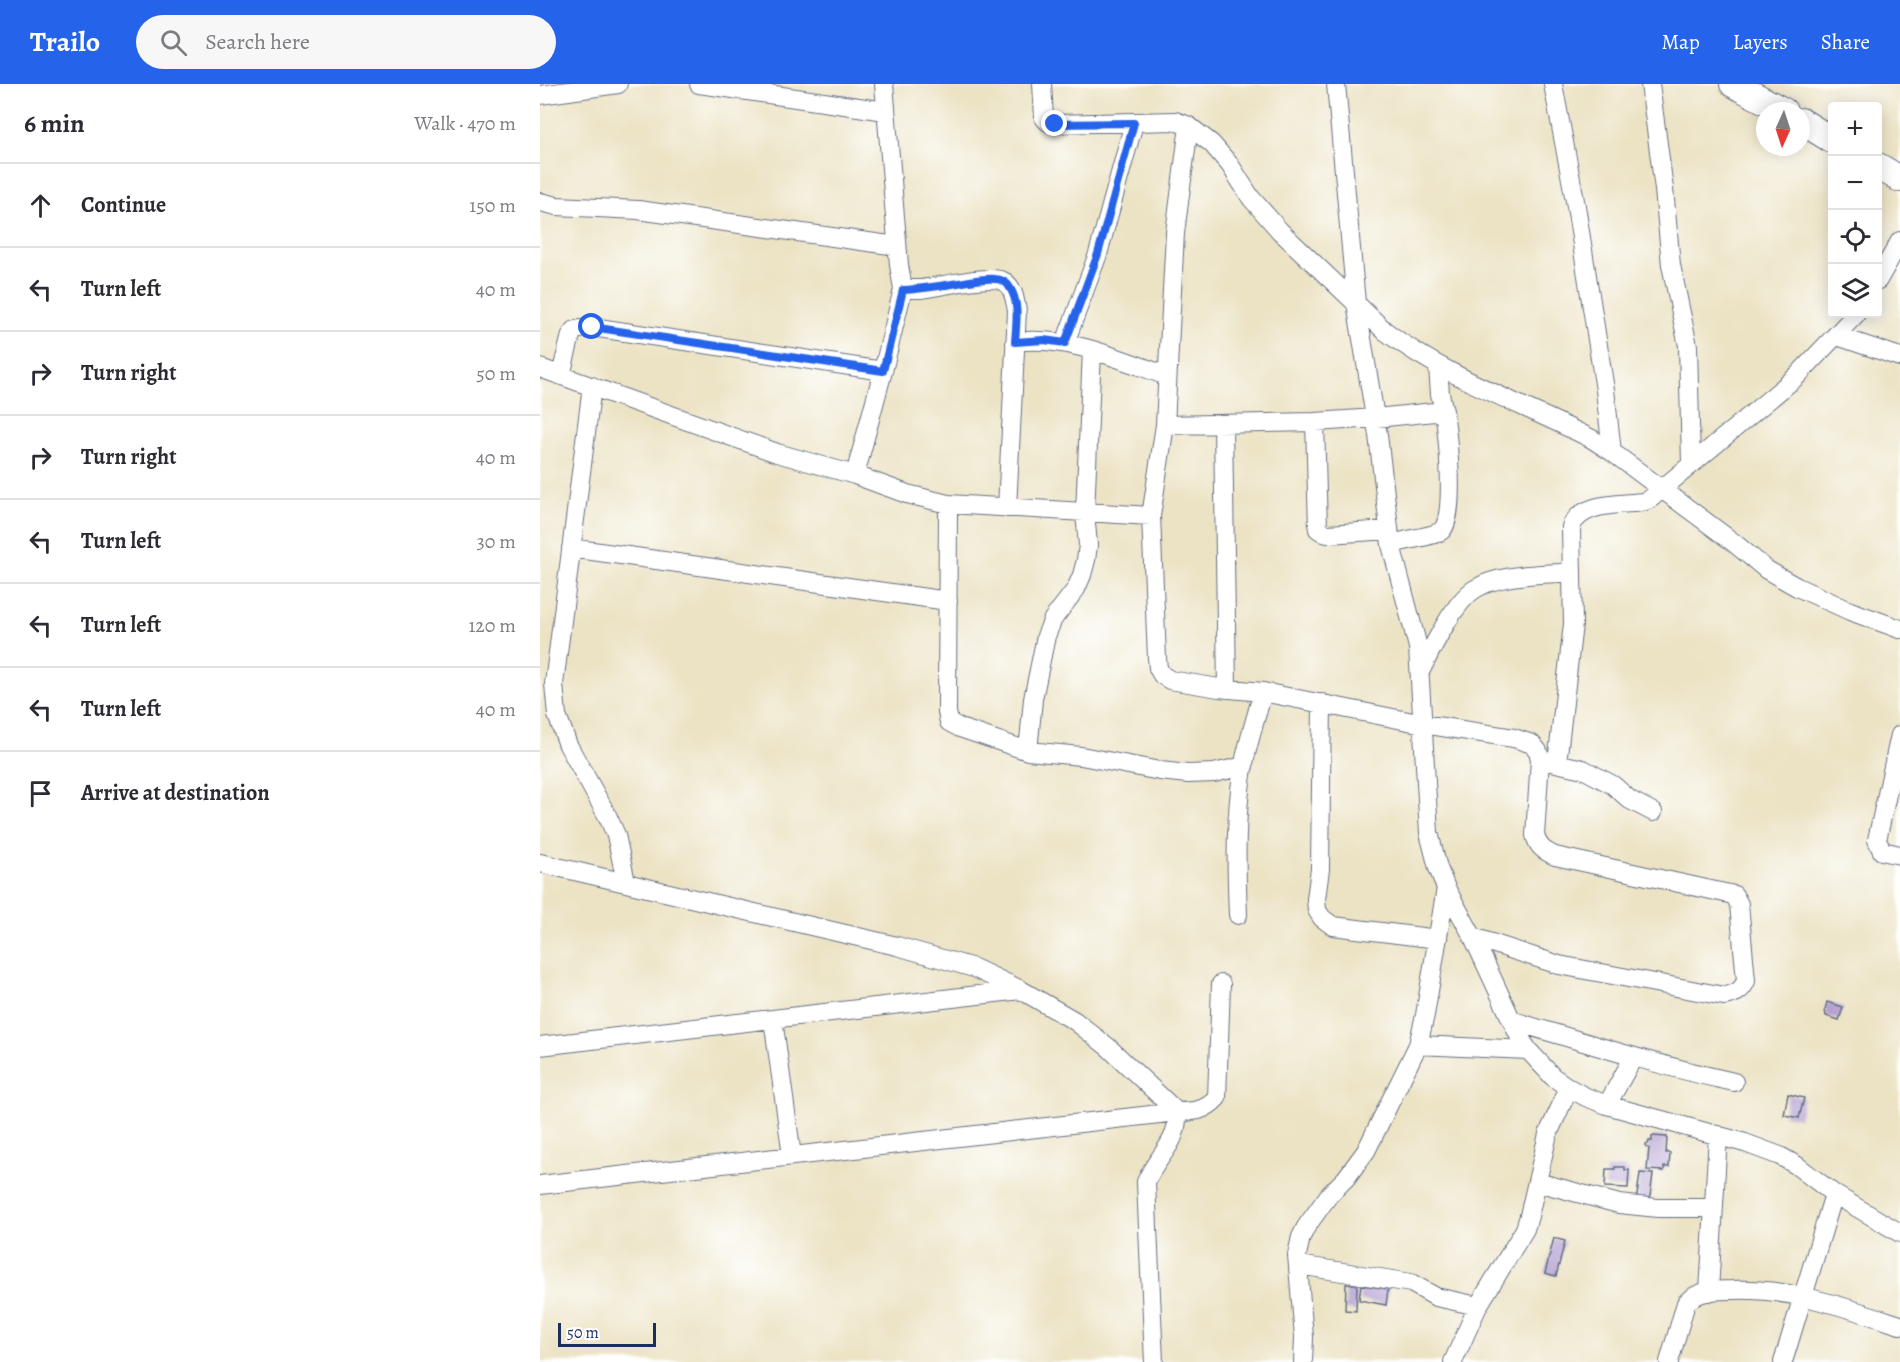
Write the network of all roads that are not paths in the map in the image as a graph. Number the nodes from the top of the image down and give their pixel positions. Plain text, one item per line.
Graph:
1 (618, 84) edge
2 (699, 84) edge
3 (884, 84) edge
4 (1042, 84) edge
5 (1336, 84) edge
6 (1553, 84) edge
7 (1650, 84) edge
8 (1733, 84) edge
9 (540, 95) edge
10 (1767, 102) edge
11 (886, 111) junction
12 (1134, 123) junction
13 (1189, 126) junction
14 (1810, 126) edge
15 (1828, 137) edge
16 (1882, 168) edge
17 (1900, 179) edge
18 (540, 202) edge
19 (1900, 241) edge
20 (897, 246) junction
21 (1882, 273) edge
22 (903, 290) junction
23 (1356, 303) junction
24 (1853, 318) edge
25 (1837, 336) junction
26 (1015, 342) junction
27 (1065, 343) junction
28 (1092, 350) junction
29 (1900, 357) edge
30 (1438, 366) junction
31 (540, 368) edge
32 (883, 371) junction
33 (561, 375) junction
34 (1167, 376) junction
35 (592, 386) junction
36 (1444, 411) junction
37 (1376, 418) junction
38 (1315, 422) junction
39 (1223, 424) junction
40 (1165, 425) junction
41 (1612, 452) junction
42 (1691, 463) junction
43 (855, 475) junction
44 (1661, 489) junction
45 (948, 504) junction
46 (1007, 508) junction
47 (1085, 513) junction
48 (1151, 516) junction
49 (1390, 538) junction
50 (571, 548) junction
51 (1572, 572) junction
52 (948, 601) junction
53 (1900, 629) edge
54 (1420, 672) junction
55 (1227, 689) junction
56 (1263, 692) junction
57 (1322, 703) junction
58 (1423, 724) junction
59 (1900, 735) edge
60 (1028, 751) junction
61 (1549, 761) junction
62 (1244, 766) junction
63 (1653, 812) dead end
64 (1900, 855) edge
65 (540, 863) edge
66 (626, 882) junction
67 (1446, 888) junction
68 (1238, 915) dead end
69 (1473, 937) junction
70 (1438, 939) junction
71 (1221, 984) dead end
72 (1021, 990) junction
73 (773, 1019) junction
74 (1513, 1021) junction
75 (1418, 1045) junction
76 (540, 1046) edge
77 (1528, 1050) junction
78 (1633, 1058) junction
79 (1734, 1082) dead end
80 (1569, 1089) junction
81 (1606, 1105) junction
82 (1177, 1112) junction
83 (1718, 1135) junction
84 (792, 1156) junction
85 (1537, 1182) junction
86 (540, 1185) edge
87 (1834, 1194) junction
88 (1714, 1208) junction
89 (1900, 1233) edge
90 (1299, 1265) junction
91 (1709, 1292) junction
92 (1803, 1296) junction
93 (1478, 1306) junction
94 (1900, 1324) edge
95 (1154, 1362) edge
96 (1303, 1362) edge
97 (1453, 1362) edge
98 (1669, 1362) edge
99 (1783, 1362) edge

1 - 9 street
2 - 11 street
3 - 11 street
4 - 12 street
5 - 23 street
6 - 41 street
7 - 42 street
8 - 10 highway
11 - 20 street
12 - 13 street
12 - 27 street
13 - 23 street
13 - 34 street
14 - 15 highway
16 - 17 highway
18 - 20 street
19 - 21 street
20 - 22 street
22 - 26 street
22 - 32 street
23 - 30 street
23 - 37 street
24 - 25 street
25 - 29 street
25 - 42 street
26 - 27 street
26 - 46 street
27 - 28 street
28 - 34 street
28 - 47 street
30 - 36 street
30 - 41 street
31 - 33 street
32 - 33 street
32 - 43 street
33 - 35 street
34 - 40 street
35 - 43 street
35 - 50 street
36 - 37 street
36 - 49 street
37 - 38 street
37 - 49 street
38 - 39 street
38 - 49 street
39 - 40 street
39 - 55 street
40 - 48 street
41 - 44 street
42 - 44 street
43 - 45 street
44 - 51 street
44 - 53 street
45 - 46 street
45 - 52 street
46 - 47 street
47 - 48 street
47 - 60 street
48 - 55 street
49 - 54 street
50 - 52 street
50 - 66 street
51 - 54 street
51 - 61 street
52 - 60 street
54 - 58 street
55 - 56 street
56 - 57 street
56 - 62 street
57 - 58 street
57 - 70 street
58 - 61 street
58 - 67 street
59 - 64 street
60 - 62 street
61 - 63 street
61 - 69 street
62 - 68 street
65 - 66 street
66 - 72 street
67 - 69 street
67 - 70 street
69 - 74 street
70 - 75 street
71 - 82 street
72 - 73 street
72 - 82 street
73 - 76 street
73 - 84 street
74 - 77 street
74 - 78 street
75 - 77 street
75 - 90 street
77 - 80 street
78 - 79 street
78 - 81 street
80 - 81 street
80 - 85 street
81 - 83 street
82 - 84 street
82 - 95 street
83 - 87 street
83 - 88 street
84 - 86 street
85 - 88 street
85 - 93 street
87 - 89 street
87 - 92 street
88 - 91 street
90 - 93 street
90 - 96 street
91 - 92 street
91 - 98 street
92 - 94 street
92 - 99 street
93 - 97 street

